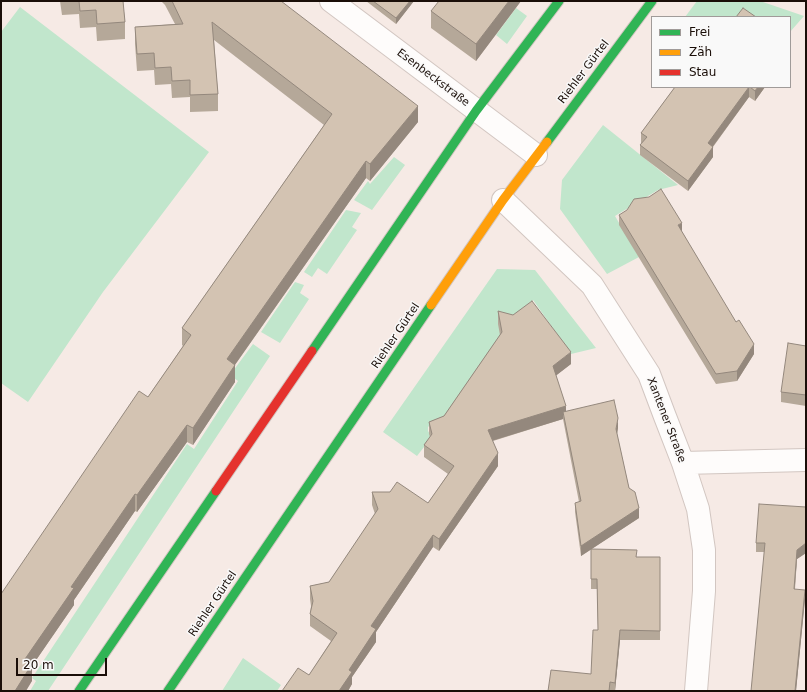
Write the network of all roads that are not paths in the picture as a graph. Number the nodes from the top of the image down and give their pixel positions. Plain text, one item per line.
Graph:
1 (332, 1) edge
2 (559, 1) edge
3 (652, 1) edge
4 (476, 111) junction
5 (536, 155) junction
6 (503, 200) junction
7 (806, 460) edge
8 (683, 463) junction
9 (79, 691) edge
10 (168, 691) edge
11 (696, 691) edge

1 - 4 street, Esenbeckstraße
2 - 4 street
3 - 5 street, Riehler Gürtel
4 - 5 street, Esenbeckstraße
4 - 9 street
5 - 6 street, Riehler Gürtel
6 - 8 street, Xantener Straße
6 - 10 street, Riehler Gürtel
7 - 8 street
8 - 11 street, Xantener Straße

